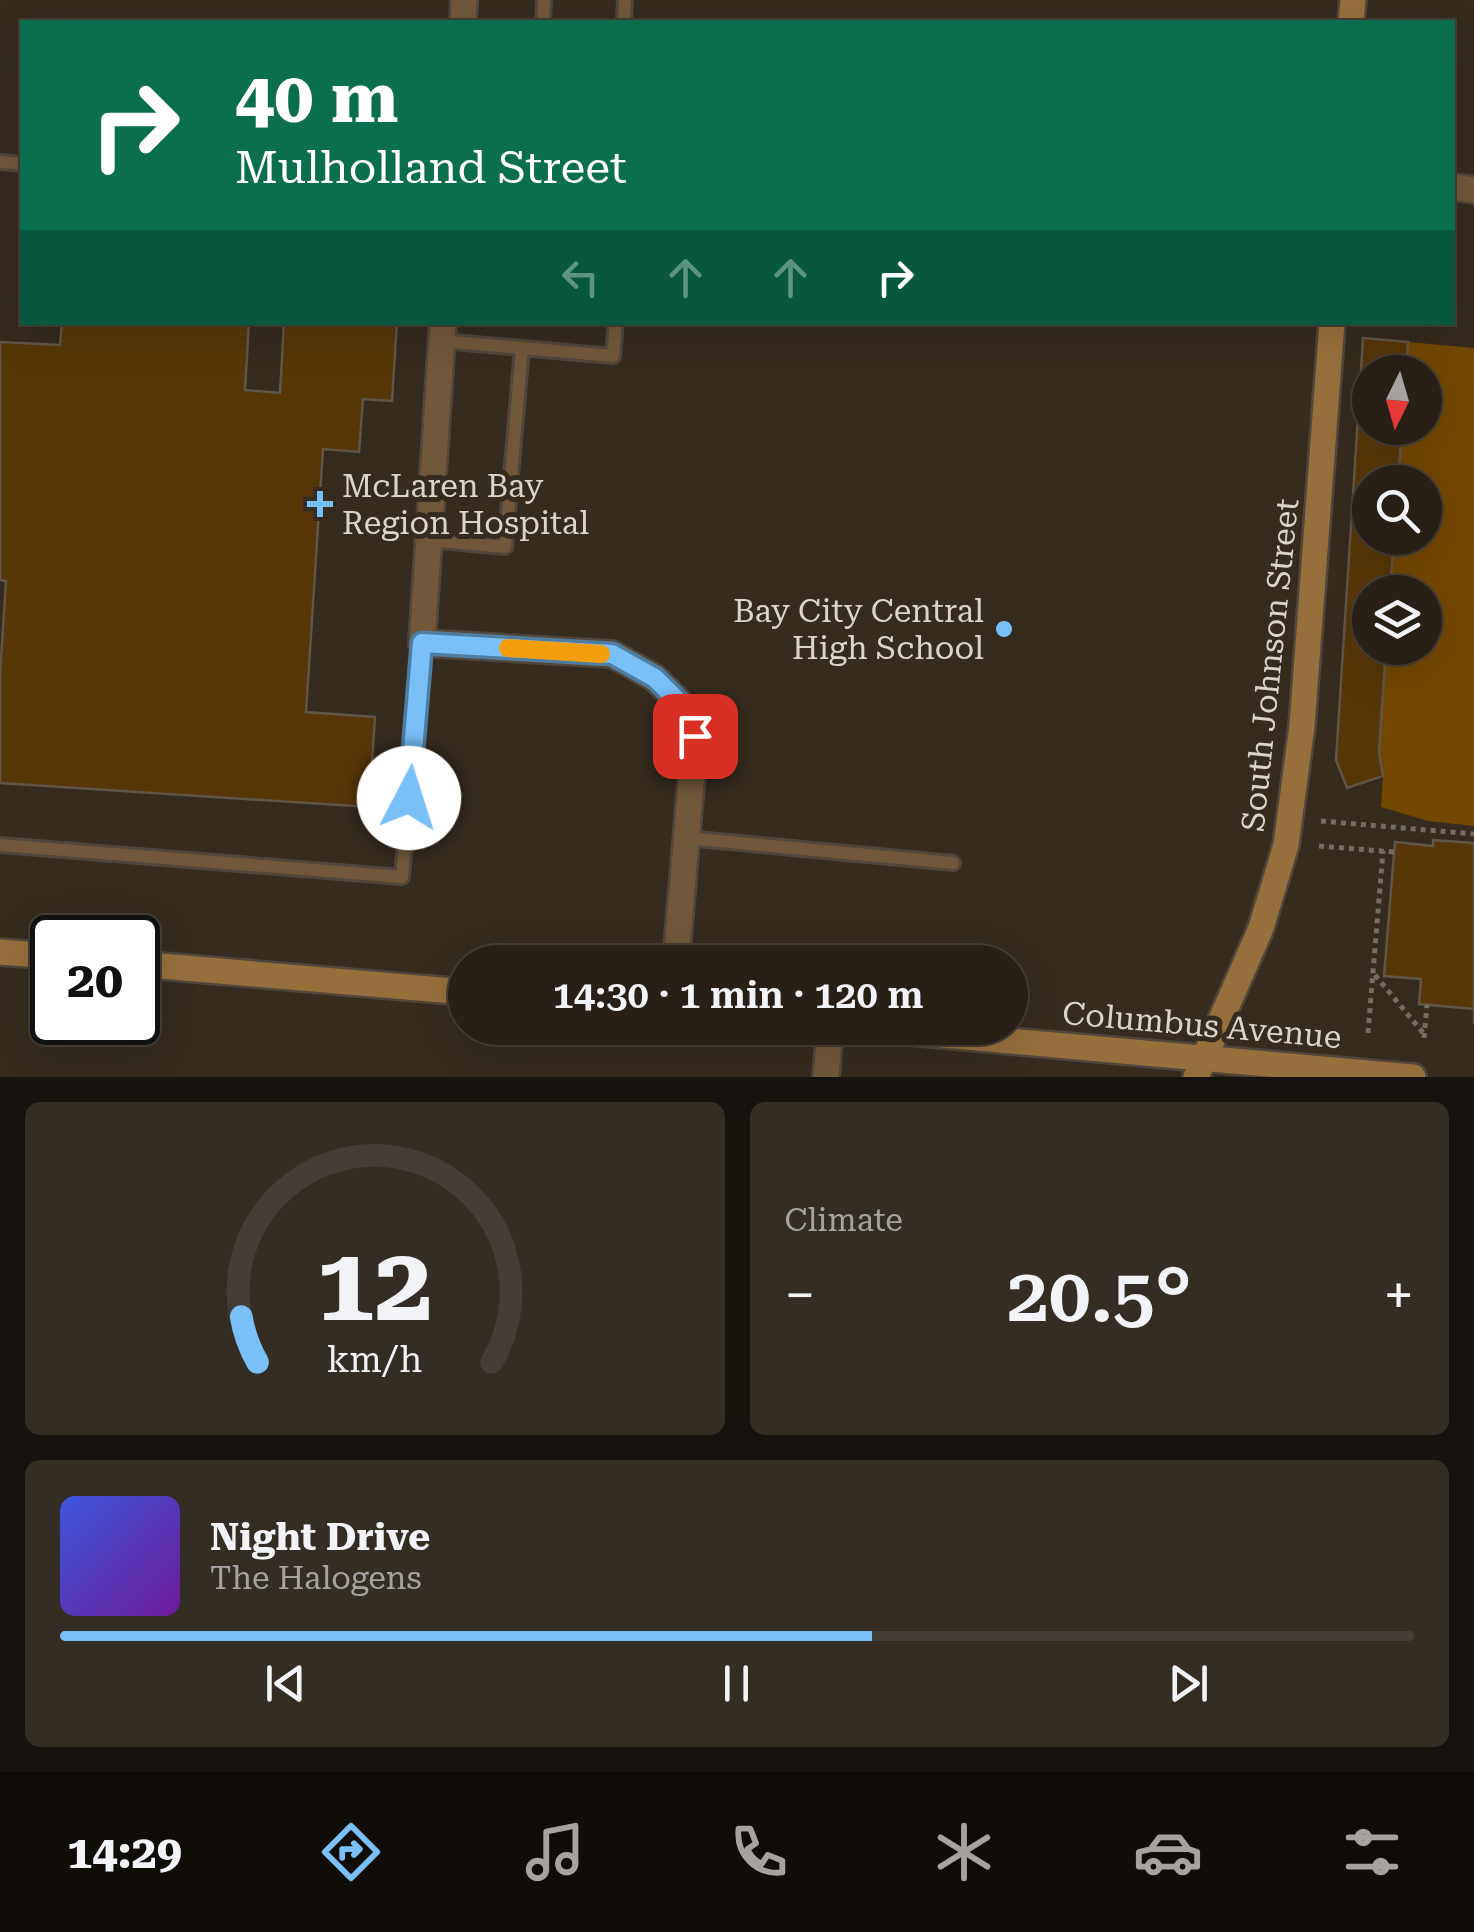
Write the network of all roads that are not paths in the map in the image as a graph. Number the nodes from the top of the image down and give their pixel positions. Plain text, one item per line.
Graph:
1 (616, 325) edge
2 (1332, 325) edge
3 (442, 332) edge
4 (522, 348) junction
5 (428, 540) junction
6 (422, 643) junction
7 (686, 838) junction
8 (0, 845) edge
9 (953, 863) dead end
10 (677, 945) edge
11 (0, 952) edge
12 (30, 954) edge
13 (160, 966) edge
14 (448, 991) edge
15 (829, 1045) edge
16 (1008, 1045) edge
17 (1200, 1068) edge
18 (826, 1077) edge
19 (1413, 1077) edge

1 - 4 lane
2 - 17 street, South Johnson Street
3 - 4 lane
3 - 5 street
4 - 5 lane
5 - 6 street
6 - 7 street
6 - 8 lane
7 - 9 lane
7 - 10 street
11 - 12 street
13 - 14 street
15 - 18 street
16 - 17 street, Columbus Avenue
17 - 19 street, Columbus Avenue

